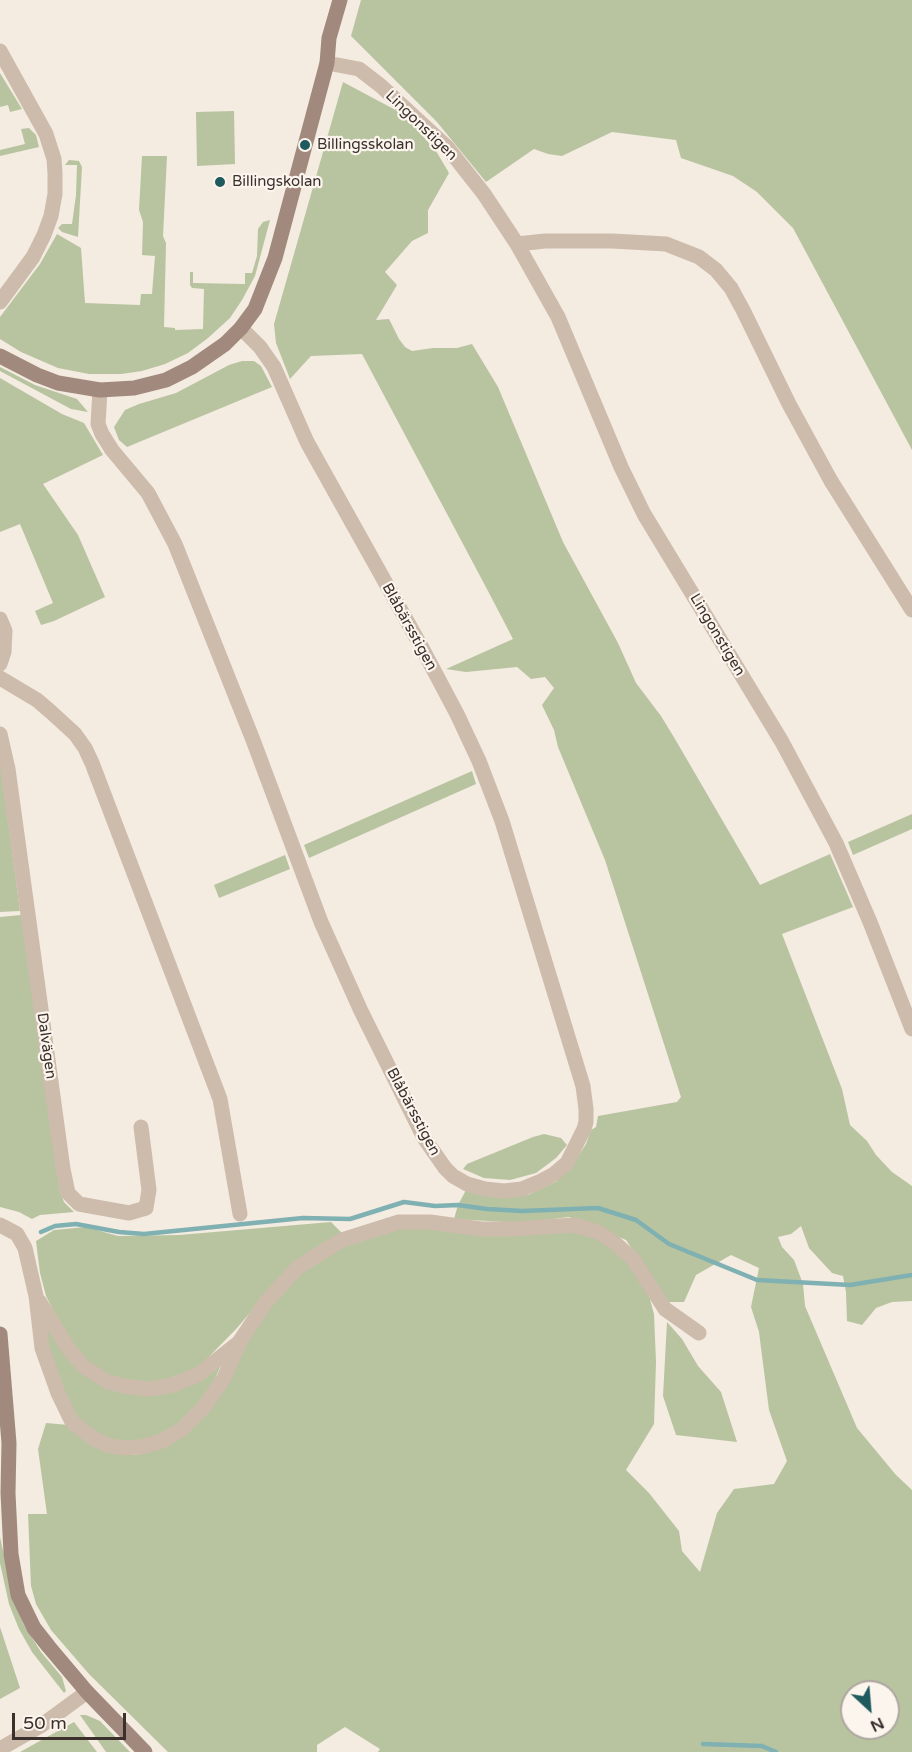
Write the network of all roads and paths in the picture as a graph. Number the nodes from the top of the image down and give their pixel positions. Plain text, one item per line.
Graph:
1 (340, 0) edge
2 (0, 51) edge
3 (327, 63) junction
4 (517, 244) junction
5 (0, 302) edge
6 (241, 328) junction
7 (0, 356) edge
8 (100, 390) junction
9 (912, 610) edge
10 (0, 619) edge
11 (0, 664) edge
12 (0, 678) edge
13 (0, 734) edge
14 (912, 1029) edge
15 (141, 1127) dead end
16 (240, 1214) dead end
17 (0, 1225) edge
18 (36, 1296) junction
19 (699, 1333) dead end
20 (0, 1334) edge
21 (240, 1341) junction
22 (4, 1493) edge
23 (87, 1692) junction
24 (0, 1749) edge
25 (145, 1752) edge

1 - 3 street
2 - 5 street
3 - 4 street, Lingonstigen
3 - 6 street
4 - 9 street
4 - 14 street, Lingonstigen
6 - 8 street
6 - 8 street, Blåbärsstigen
7 - 8 street
10 - 11 street
12 - 16 street
13 - 15 street, Dalvägen
17 - 18 street
18 - 21 street
18 - 21 street
19 - 21 street
20 - 22 street
22 - 23 street
23 - 24 street
23 - 25 street

